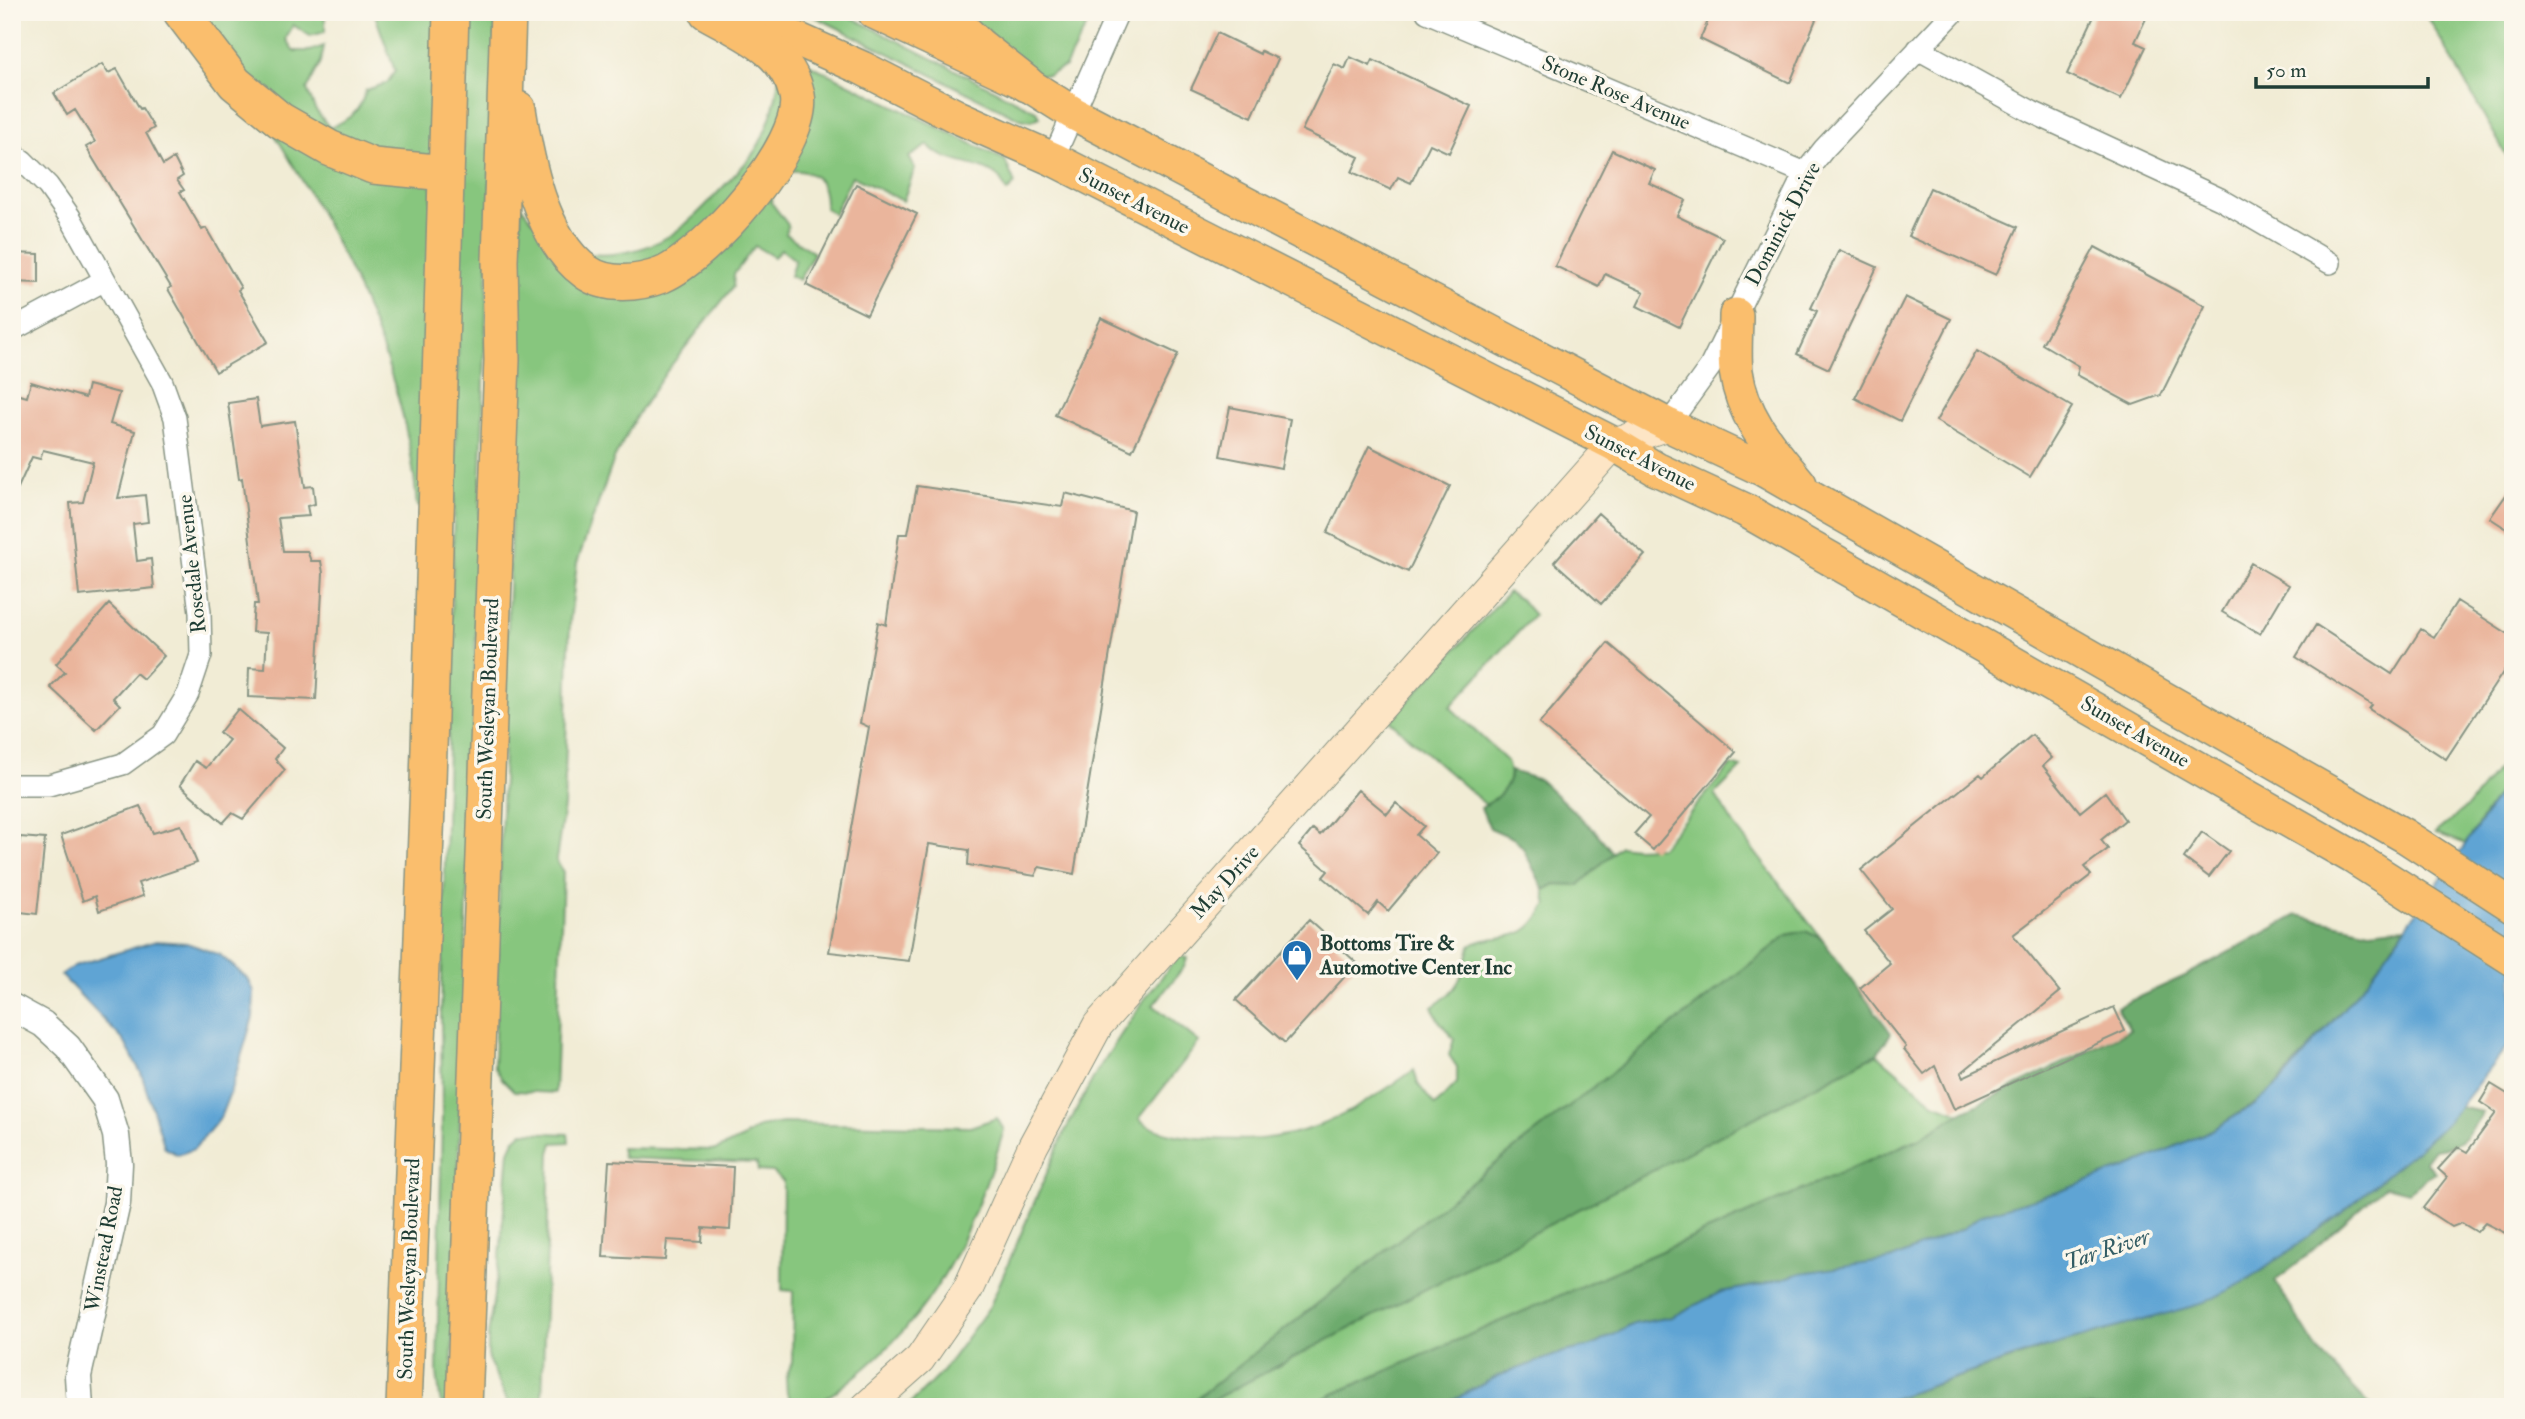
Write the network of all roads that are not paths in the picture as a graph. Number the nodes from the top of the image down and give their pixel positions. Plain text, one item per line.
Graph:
1 (181, 12) edge
2 (452, 12) edge
3 (509, 12) edge
4 (707, 12) edge
5 (737, 12) edge
6 (874, 12) edge
7 (944, 12) edge
8 (1118, 12) edge
9 (1427, 12) edge
10 (1954, 12) edge
11 (1918, 49) junction
12 (1027, 84) junction
13 (1073, 113) junction
14 (12, 153) edge
15 (1053, 159) junction
16 (446, 173) junction
17 (1805, 173) junction
18 (2330, 264) dead end
19 (105, 280) junction
20 (1735, 315) junction
21 (12, 330) edge
22 (1668, 425) junction
23 (1614, 444) junction
24 (1811, 497) junction
25 (12, 785) edge
26 (2513, 906) edge
27 (2513, 960) edge
28 (12, 1007) edge
29 (80, 1407) edge
30 (404, 1407) edge
31 (464, 1407) edge
32 (866, 1407) edge

1 - 16 highway
2 - 16 highway, South Wesleyan Boulevard
3 - 4 highway
3 - 31 highway, South Wesleyan Boulevard
5 - 15 main road, Sunset Avenue
6 - 12 main road, Sunset Avenue
7 - 12 highway
8 - 13 street
9 - 17 street, Stone Rose Avenue
10 - 11 street, Dominick Drive
11 - 17 street, Dominick Drive
11 - 18 street
12 - 13 main road, Sunset Avenue
13 - 15 street
13 - 22 main road, Sunset Avenue
14 - 19 street, Rosedale Avenue
15 - 23 main road, Sunset Avenue
16 - 30 highway, South Wesleyan Boulevard
17 - 20 street, Dominick Drive
19 - 21 street
19 - 25 street, Rosedale Avenue
20 - 22 street, Dominick Drive
20 - 24 main road
22 - 23 main road, May Drive
22 - 24 main road, Sunset Avenue
23 - 27 main road, Sunset Avenue
23 - 32 main road, May Drive
24 - 26 main road, Sunset Avenue
28 - 29 street, Winstead Road

